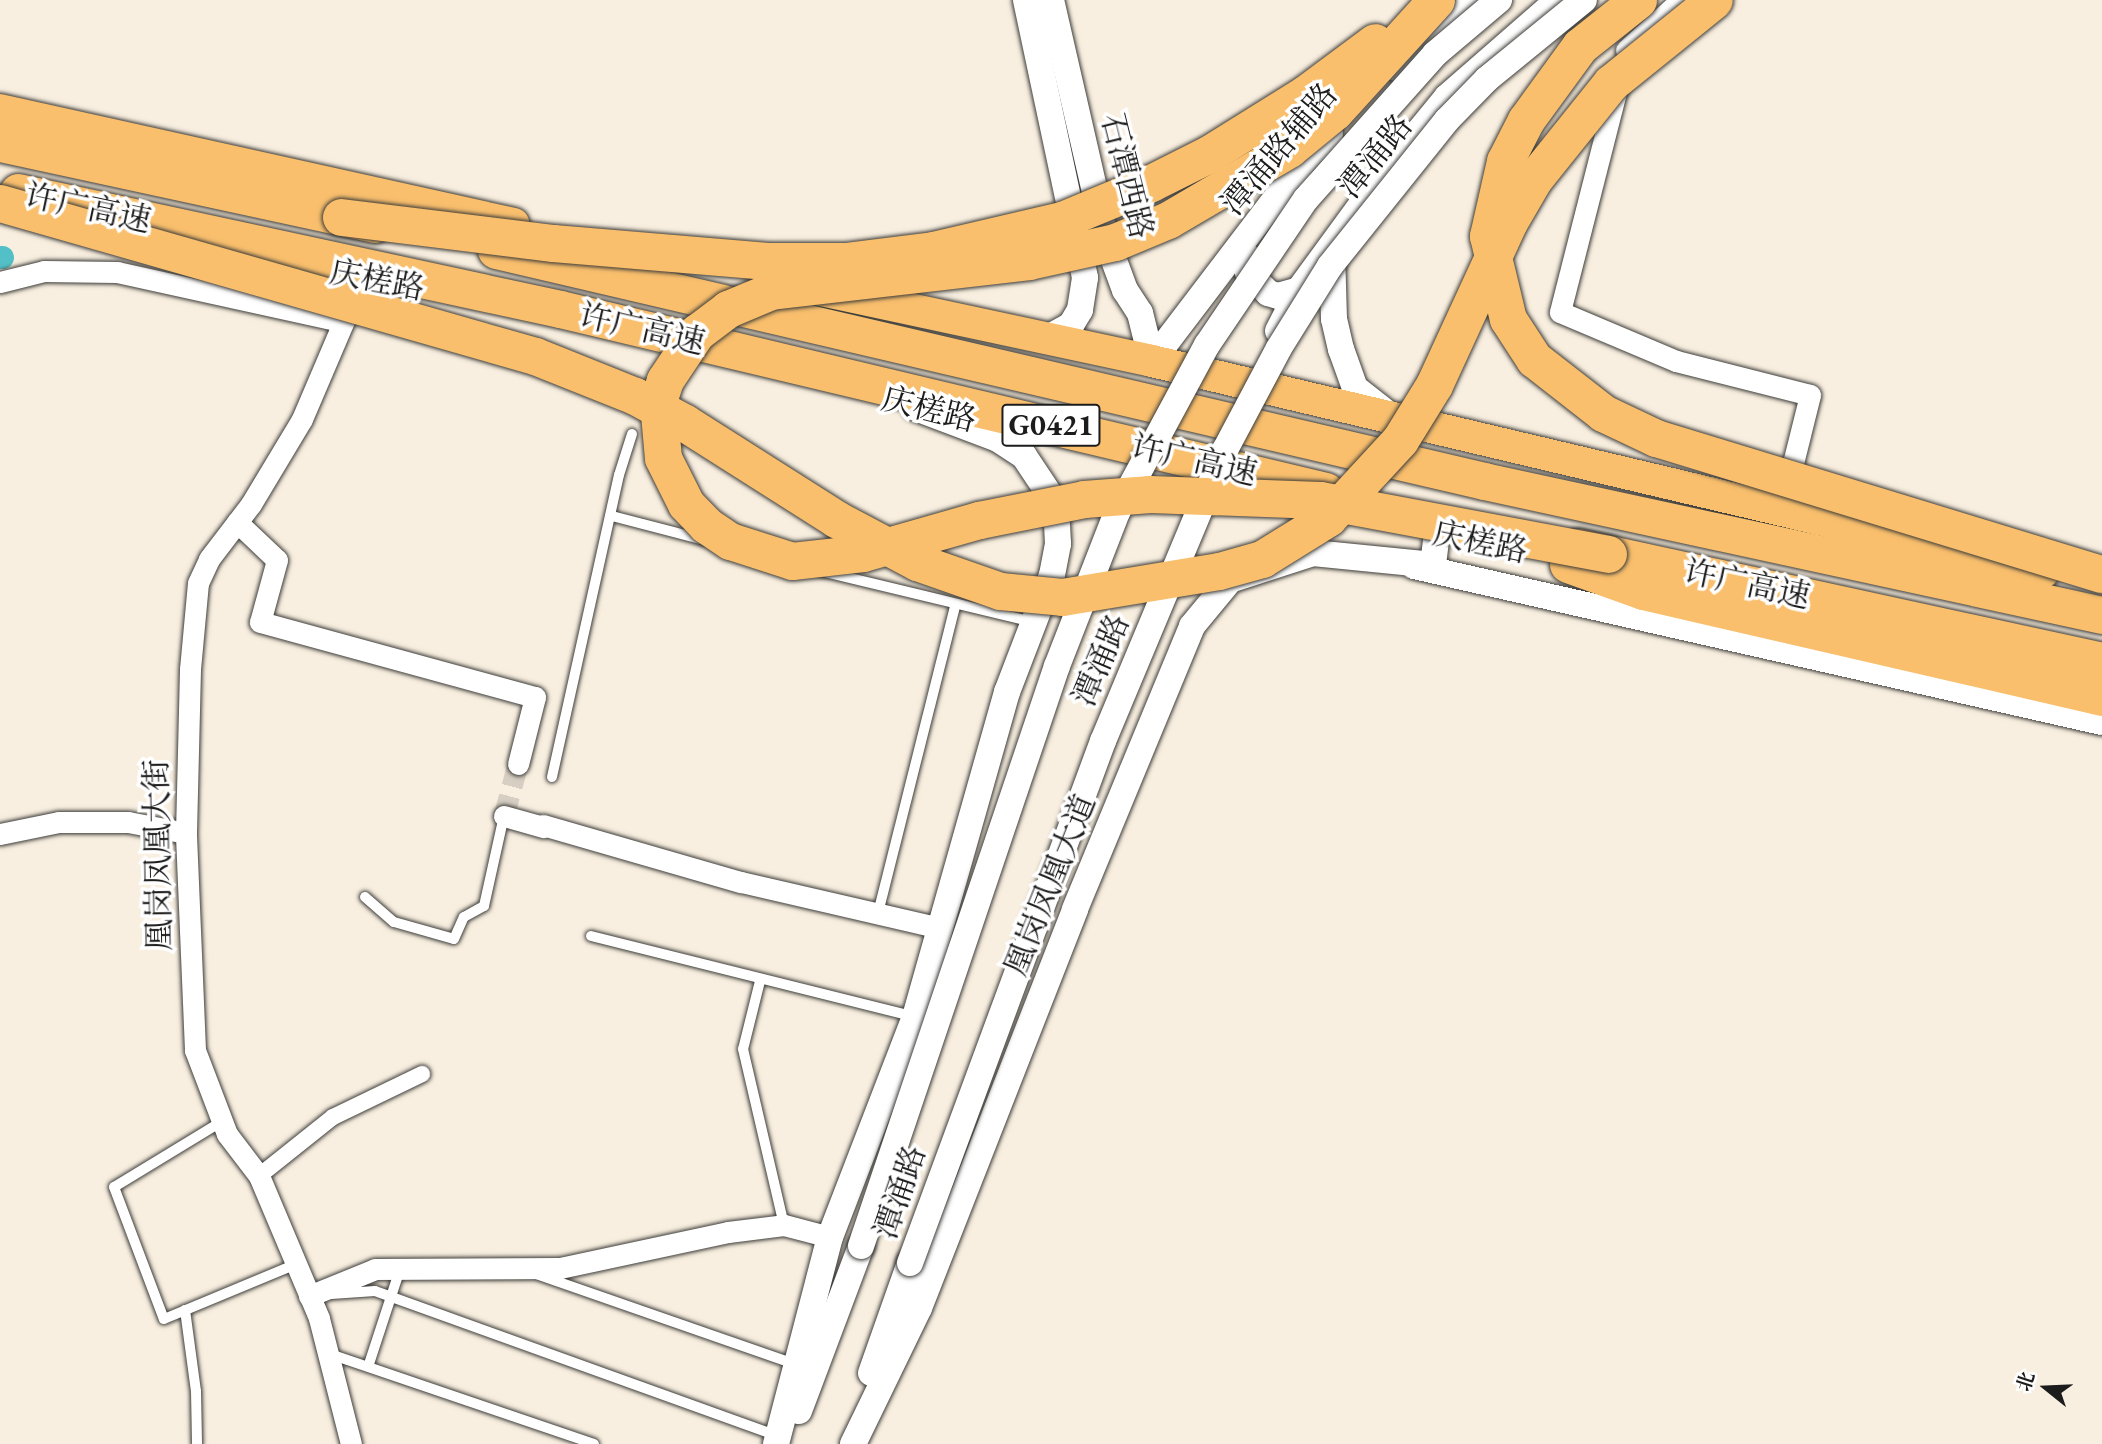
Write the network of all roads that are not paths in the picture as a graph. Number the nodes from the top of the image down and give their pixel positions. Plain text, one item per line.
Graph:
1 (1026, 0) edge
2 (1051, 0) edge
3 (1434, 0) edge
4 (1478, 0) edge
5 (1499, 0) edge
6 (1558, 0) edge
7 (1584, 0) edge
8 (1638, 0) edge
9 (1681, 0) edge
10 (1714, 0) edge
11 (0, 110) edge
12 (0, 143) edge
13 (0, 188) edge
14 (0, 203) edge
15 (341, 217) junction
16 (1254, 228) junction
17 (1332, 245) junction
18 (363, 276) junction
19 (0, 282) edge
20 (1299, 289) junction
21 (344, 322) junction
22 (1044, 340) junction
23 (1152, 362) junction
24 (1250, 385) junction
25 (905, 403) junction
26 (1396, 420) junction
27 (632, 434) dead end
28 (1234, 486) junction
29 (1781, 513) junction
30 (612, 516) junction
31 (237, 522) junction
32 (1437, 533) junction
33 (1608, 554) junction
34 (1369, 556) junction
35 (1551, 557) junction
36 (2102, 574) edge
37 (2102, 585) edge
38 (955, 607) junction
39 (2102, 615) edge
40 (1033, 622) junction
41 (2102, 661) edge
42 (2102, 678) edge
43 (2102, 697) edge
44 (2102, 722) edge
45 (518, 764) tunnel mouth
46 (552, 777) dead end
47 (504, 816) joint
48 (186, 833) junction
49 (0, 834) edge
50 (365, 897) dead end
51 (878, 912) junction
52 (940, 928) junction
53 (591, 936) dead end
54 (760, 981) junction
55 (915, 1017) junction
56 (422, 1074) dead end
57 (221, 1122) junction
58 (259, 1176) junction
59 (784, 1225) junction
60 (830, 1237) junction
61 (296, 1264) junction
62 (515, 1267) junction
63 (400, 1269) junction
64 (309, 1296) junction
65 (391, 1296) junction
66 (185, 1310) junction
67 (327, 1353) junction
68 (369, 1364) junction
69 (795, 1364) junction
70 (780, 1441) edge
71 (197, 1444) edge
72 (351, 1444) edge
73 (594, 1444) edge
74 (846, 1444) edge
75 (853, 1444) edge

1 - 22 street, 石潭西路
2 - 23 street, 石潭西路
3 - 15 highway, bridge
3 - 33 highway, bridge
4 - 16 street, 潭涌路辅路
5 - 70 street, 潭涌路, bridge
6 - 17 street
7 - 74 street, 潭涌路, bridge
8 - 36 highway, bridge
9 - 29 street
10 - 14 highway, bridge
11 - 22 main road
12 - 15 highway, 许广高速 / G0421
13 - 33 highway, 许广高速 / G0421, bridge
14 - 18 main road, 庆槎路
15 - 39 highway, 许广高速 / G0421, bridge
16 - 20 street
16 - 23 street, 潭涌路辅路
17 - 20 street
17 - 26 street
18 - 21 street, 凰岗凤凰大街
18 - 25 main road, 庆槎路
19 - 21 street
20 - 24 street
21 - 31 street, 凰岗凤凰大街
22 - 23 main road
23 - 24 main road
24 - 26 main road
25 - 28 main road, 庆槎路
25 - 40 street
26 - 29 main road
27 - 30 lane
28 - 32 main road, 庆槎路
28 - 34 street
29 - 37 main road
30 - 38 lane
30 - 46 lane
31 - 45 street
31 - 48 street, 凰岗凤凰大街
32 - 34 street, 凰岗凤凰大道
32 - 35 main road, 庆槎路
33 - 41 highway, 许广高速 / G0421
34 - 44 street
34 - 75 street, 凰岗凤凰大道
35 - 42 main road, 庆槎路
35 - 43 highway
38 - 40 lane
38 - 51 lane
40 - 52 street
47 - 50 lane
47 - 51 street
48 - 49 street
48 - 57 street, 凰岗凤凰大街
51 - 52 street
52 - 55 street
53 - 54 lane
54 - 55 lane
54 - 59 lane
55 - 60 street
56 - 58 street
57 - 58 street, 凰岗凤凰大街
57 - 66 lane
58 - 61 street, 凰岗凤凰大街
59 - 60 street
59 - 62 street
60 - 69 street
61 - 64 street, 凰岗凤凰大街
61 - 66 lane
62 - 63 street
62 - 69 lane
63 - 64 street
63 - 65 lane
64 - 65 lane
64 - 67 street, 凰岗凤凰大街
65 - 68 lane
65 - 70 lane
66 - 71 lane
67 - 68 lane
67 - 72 street, 凰岗凤凰大街
68 - 73 lane
69 - 70 street

